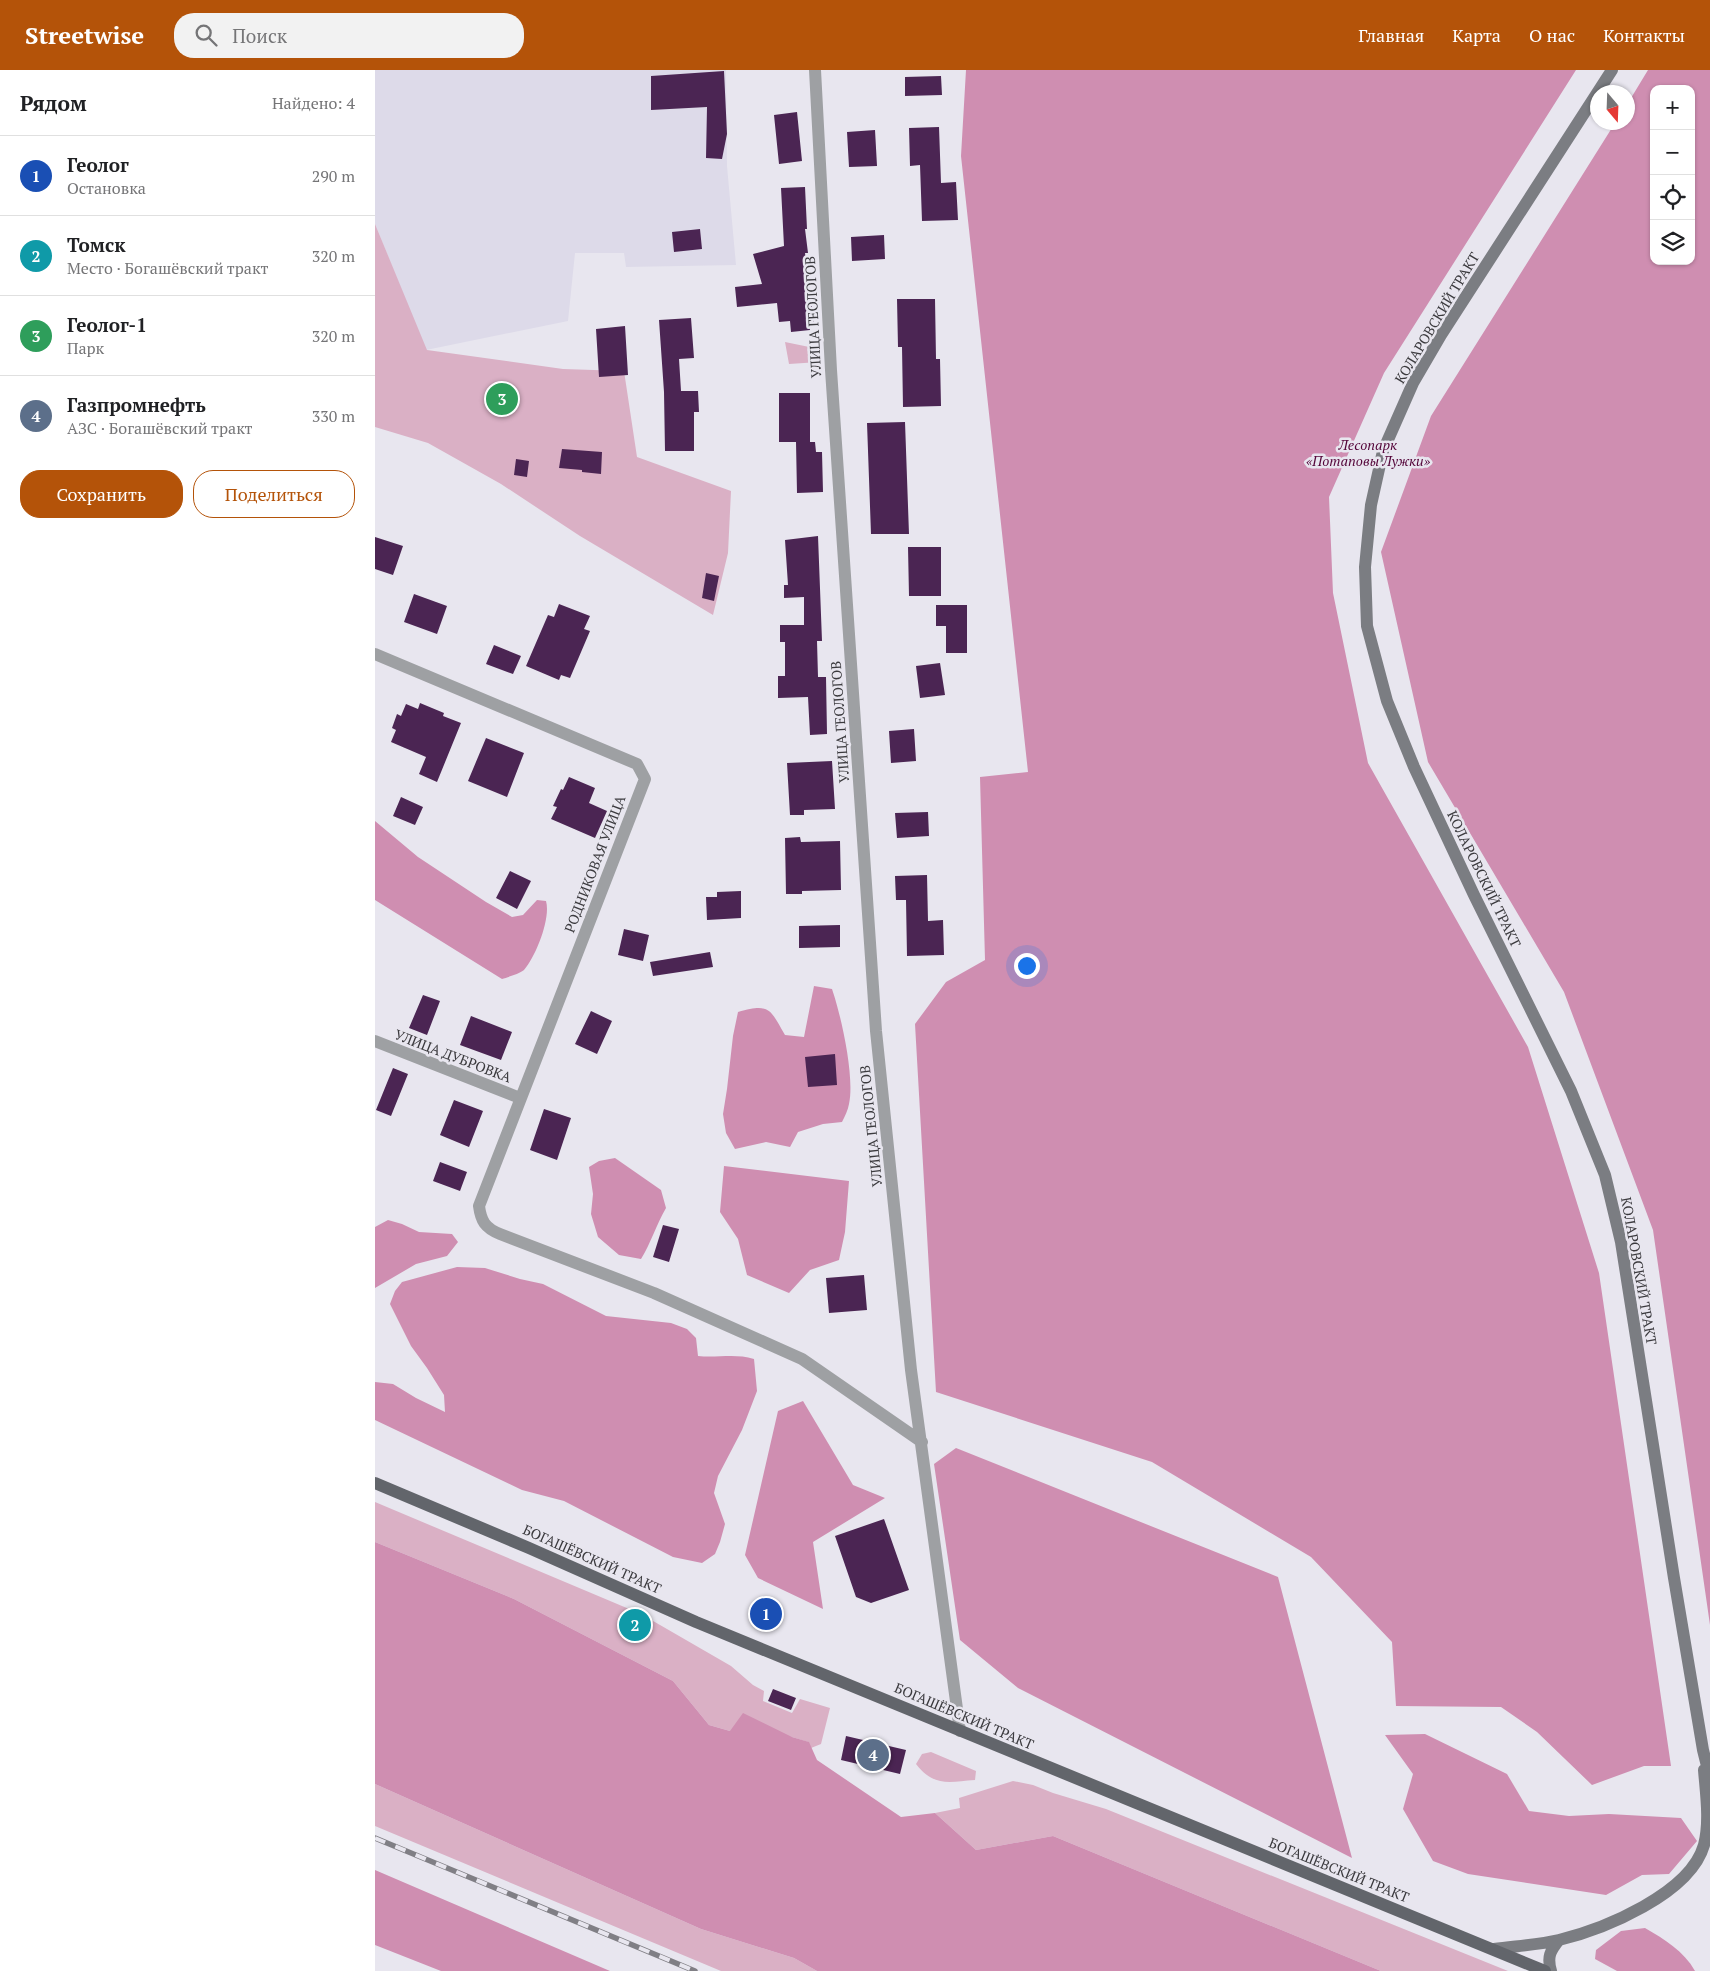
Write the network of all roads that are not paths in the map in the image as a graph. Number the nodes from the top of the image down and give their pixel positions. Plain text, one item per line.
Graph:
1 (815, 70) edge
2 (1612, 70) edge
3 (375, 654) edge
4 (375, 1041) edge
5 (520, 1098) junction
6 (922, 1442) junction
7 (375, 1483) edge
8 (960, 1731) junction
9 (1703, 1750) junction
10 (1710, 1778) edge
11 (1710, 1854) edge
12 (1691, 1870) junction
13 (1559, 1940) junction
14 (1495, 1949) junction
15 (1545, 1971) edge
16 (1551, 1971) edge

1 - 6 street, УЛИЦА ГЕОЛОГОВ
2 - 9 street, КОЛАРОВСКИЙ ТРАКТ
3 - 5 street, РОДНИКОВАЯ УЛИЦА
4 - 5 street, УЛИЦА ДУБРОВКА
5 - 6 street, РОДНИКОВАЯ УЛИЦА
6 - 8 street, УЛИЦА ГЕОЛОГОВ
7 - 8 main road, БОГАШЁВСКИЙ ТРАКТ
8 - 14 main road, БОГАШЁВСКИЙ ТРАКТ
9 - 10 street
9 - 12 street
11 - 12 street
12 - 13 street
13 - 14 street
13 - 16 street
14 - 15 main road, БОГАШЁВСКИЙ ТРАКТ

